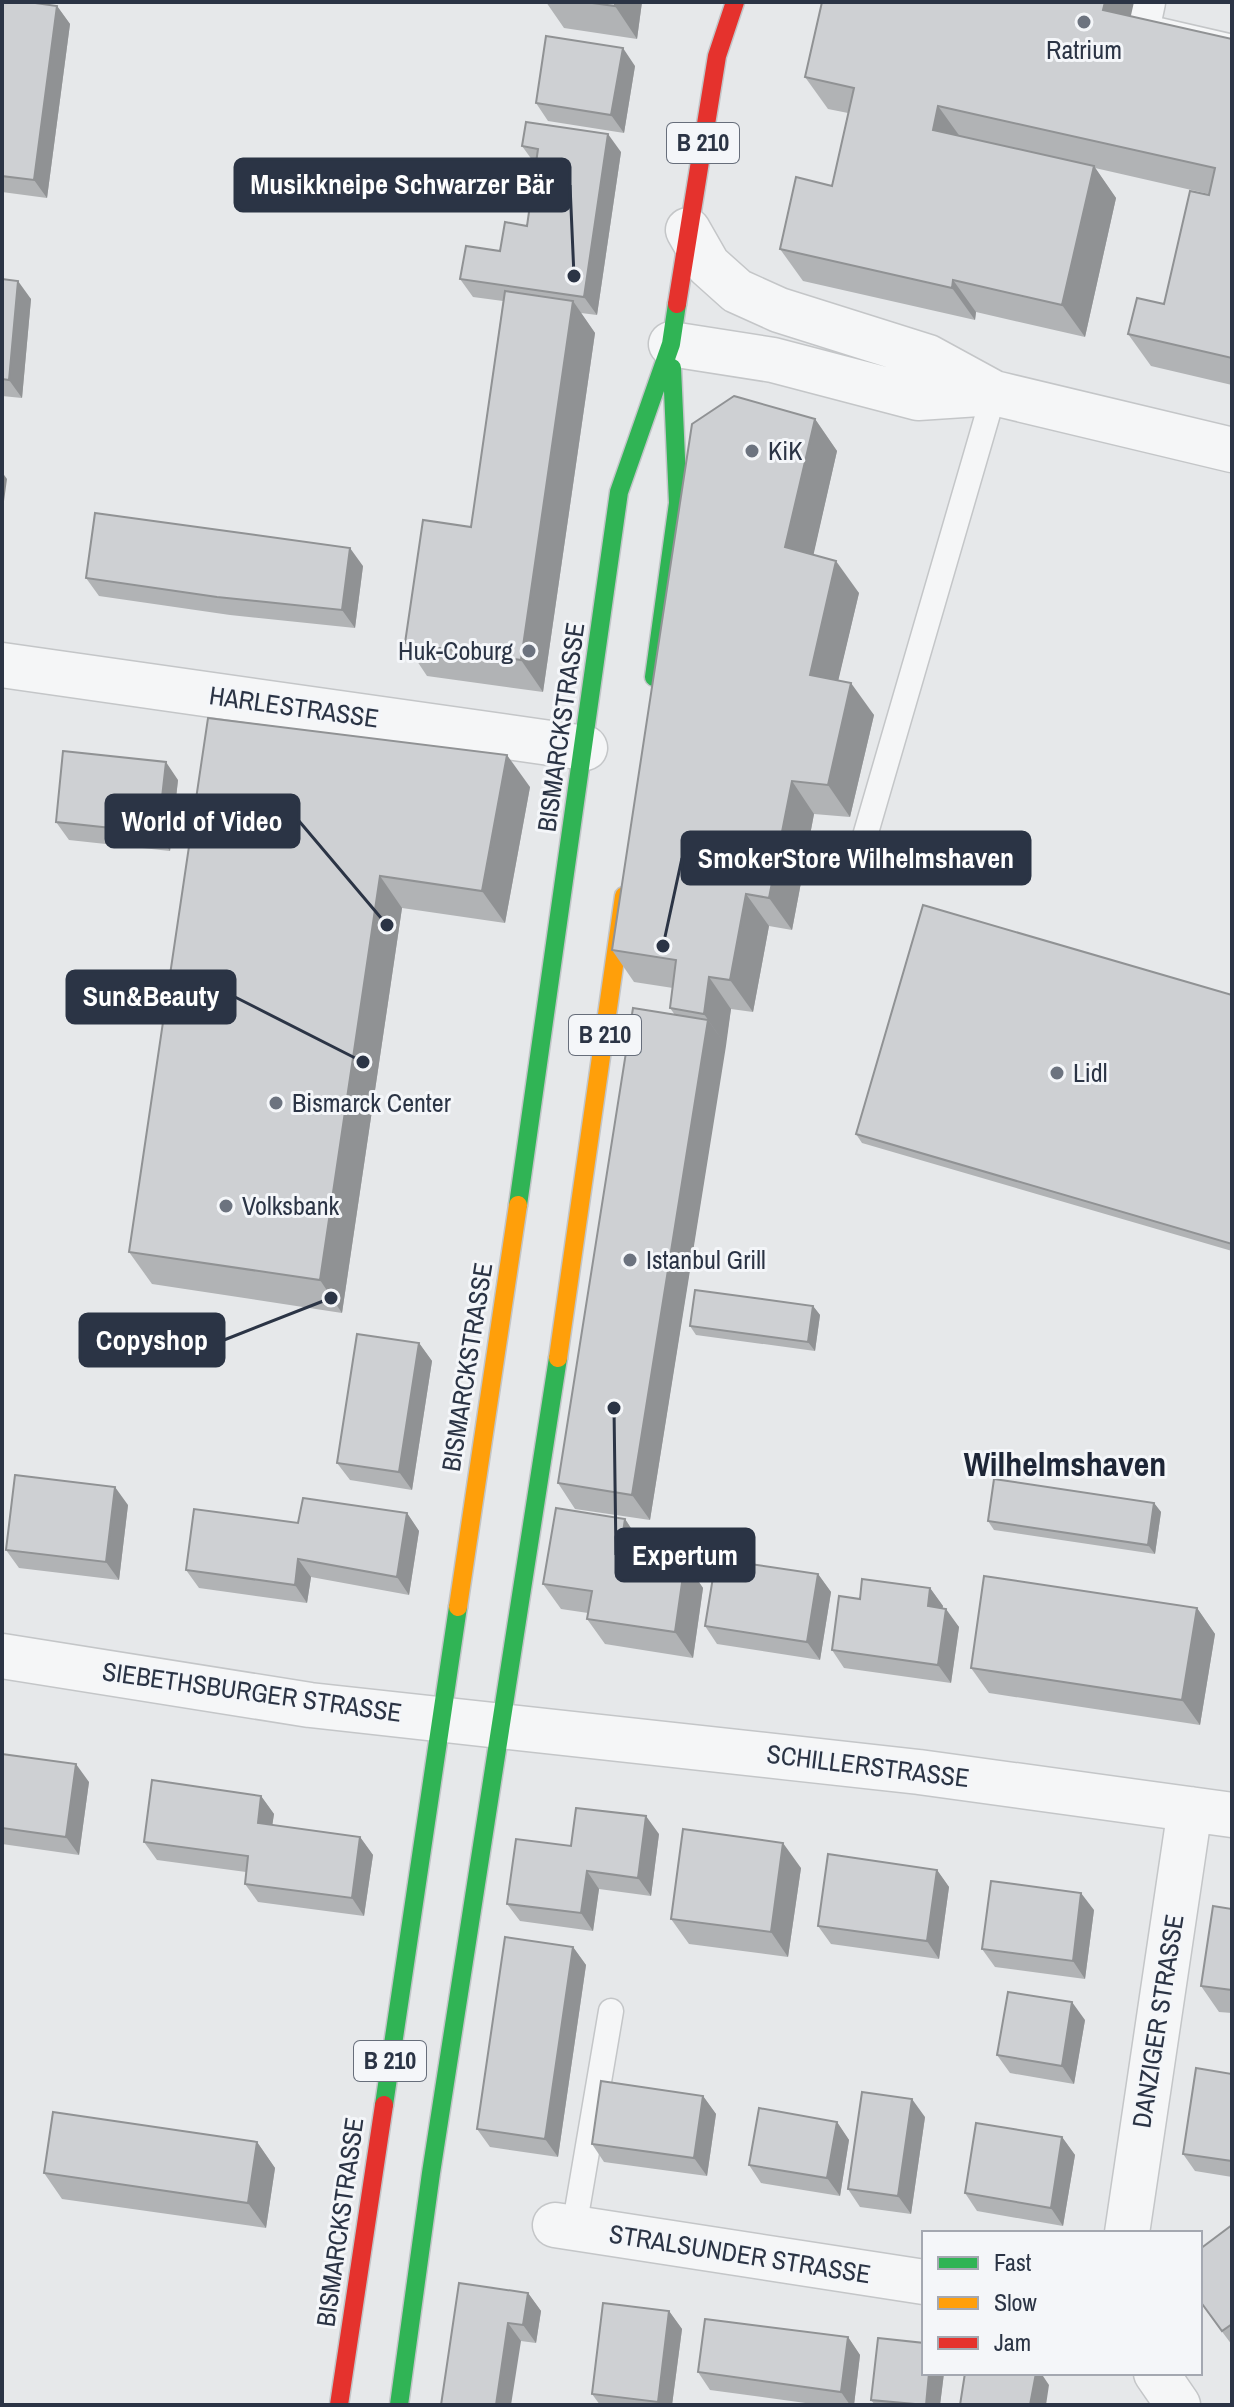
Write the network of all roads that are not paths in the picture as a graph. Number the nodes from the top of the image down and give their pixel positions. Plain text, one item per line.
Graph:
1 (717, 2) edge
2 (735, 2) edge
3 (1143, 2) edge
4 (717, 56) junction
5 (1232, 57) edge
6 (688, 230) junction
7 (671, 344) junction
8 (994, 393) junction
9 (1232, 450) edge
10 (2, 665) edge
11 (652, 690) edge
12 (585, 748) junction
13 (858, 860) dead end
14 (627, 877) edge
15 (2, 1656) edge
16 (440, 1718) junction
17 (503, 1724) junction
18 (1211, 1812) edge
19 (611, 2011) dead end
20 (565, 2227) joint
21 (1127, 2231) edge
22 (922, 2282) edge
23 (1157, 2375) edge
24 (339, 2405) edge
25 (399, 2405) edge
26 (1178, 2405) edge

1 - 4 main road, BISMARCKSTRASSE / B 210
2 - 4 main road, BISMARCKSTRASSE / B 210
3 - 5 street
4 - 6 main road, BISMARCKSTRASSE / B 210
6 - 7 main road, BISMARCKSTRASSE / B 210
6 - 8 street
7 - 8 street
7 - 11 main road, BISMARCKSTRASSE / B 210
7 - 12 main road, BISMARCKSTRASSE / B 210
8 - 9 street
8 - 13 lane
10 - 12 street, HARLESTRASSE
12 - 16 main road, BISMARCKSTRASSE / B 210
14 - 17 main road, B 210
15 - 16 street, SIEBETHSBURGER STRASSE
16 - 17 street, SIEBETHSBURGER STRASSE
16 - 24 main road, BISMARCKSTRASSE / B 210
17 - 18 street, SCHILLERSTRASSE
17 - 25 main road, B 210
18 - 21 street, DANZIGER STRASSE
19 - 20 lane
20 - 22 street, STRALSUNDER STRASSE
23 - 26 street

